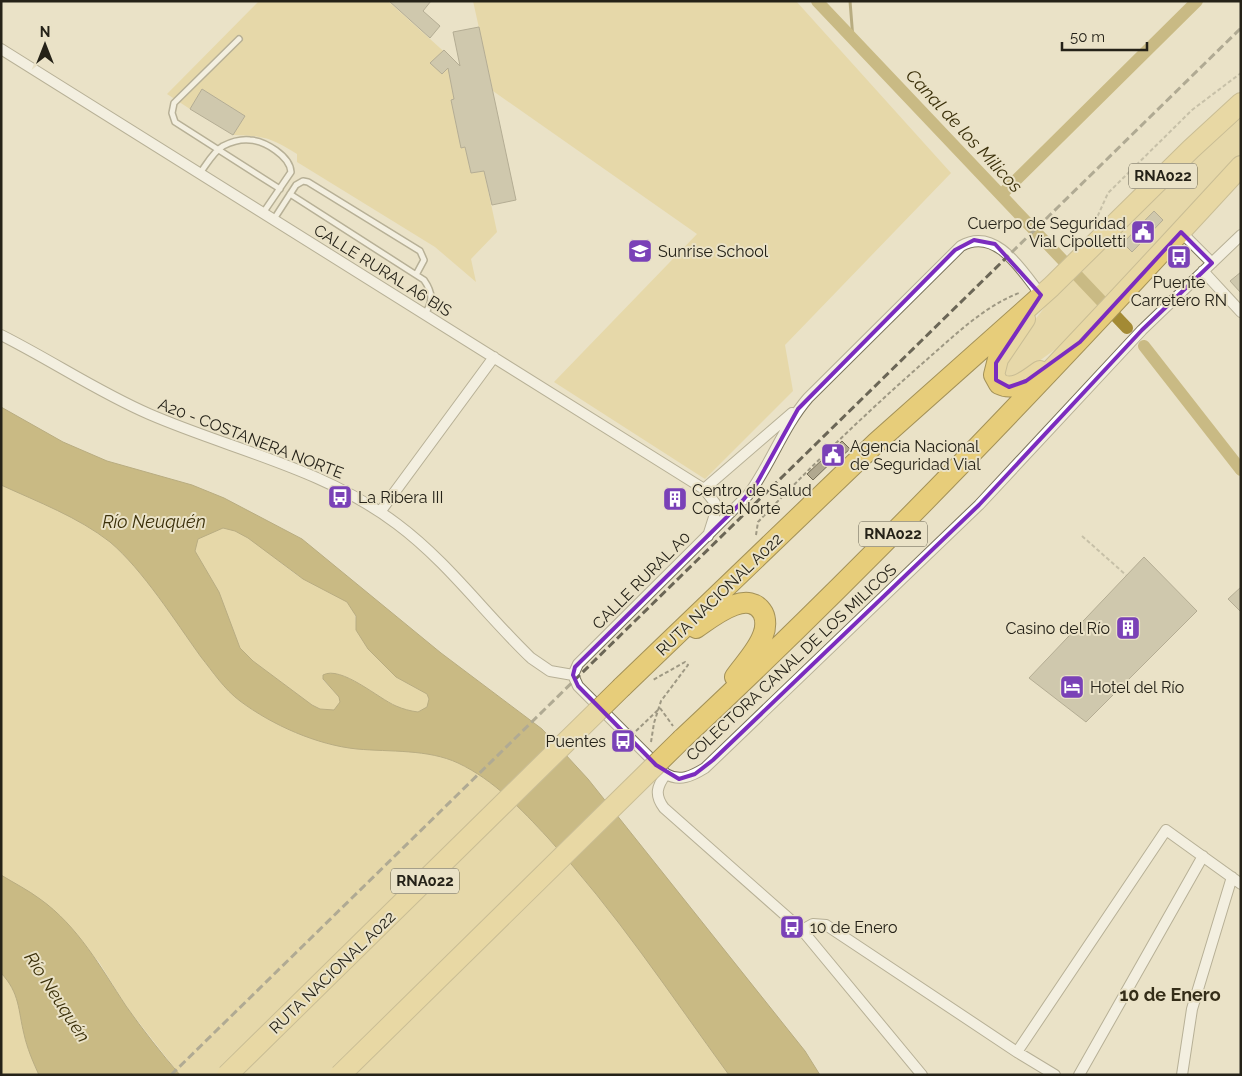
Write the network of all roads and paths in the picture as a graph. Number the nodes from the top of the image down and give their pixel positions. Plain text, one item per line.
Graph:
1 (239, 39) dead end
2 (1, 49) edge
3 (1241, 73) edge
4 (1241, 103) edge
5 (217, 150) junction
6 (1241, 166) edge
7 (200, 174) junction
8 (280, 189) junction
9 (290, 194) junction
10 (263, 213) junction
11 (273, 220) junction
12 (1092, 229) dead end
13 (1181, 232) junction
14 (1241, 235) edge
15 (1212, 263) junction
16 (1204, 271) junction
17 (417, 273) junction
18 (1042, 290) junction
19 (1241, 312) edge
20 (425, 314) junction
21 (1, 335) edge
22 (1080, 342) junction
23 (494, 357) junction
24 (798, 409) junction
25 (704, 489) junction
26 (380, 512) junction
27 (708, 536) junction
28 (1082, 536) dead end
29 (756, 541) dead end
30 (1126, 575) dead end
31 (664, 647) junction
32 (573, 675) junction
33 (651, 682) dead end
34 (660, 708) junction
35 (708, 715) junction
36 (669, 723) dead end
37 (629, 738) junction
38 (648, 756) junction
39 (666, 774) junction
40 (1203, 856) junction
41 (1236, 880) edge
42 (802, 930) junction
43 (1017, 1052) junction
44 (227, 1075) edge
45 (340, 1075) edge
46 (922, 1075) edge
47 (1056, 1075) edge
48 (1079, 1075) edge
49 (1182, 1075) edge

1 - 5 lane
2 - 7 street, CALLE RURAL A6 BIS
3 - 12 path
4 - 18 highway, RUTA NACIONAL A022 / RNA022
5 - 7 lane
5 - 8 lane
5 - 8 lane
6 - 13 highway, RNA022
7 - 10 street, CALLE RURAL A6 BIS
8 - 10 lane
9 - 11 lane
9 - 17 lane
9 - 17 lane
10 - 11 street, CALLE RURAL A6 BIS
11 - 20 street, CALLE RURAL A6 BIS
13 - 15 street
13 - 22 highway, RNA022
14 - 15 street
15 - 16 street
16 - 19 street
16 - 39 street, COLECTORA CANAL DE LOS MILICOS
17 - 20 lane
18 - 22 highway
18 - 24 street, CALLE RURAL A0
18 - 29 path
18 - 31 highway, RUTA NACIONAL A022 / RNA022
20 - 23 street, CALLE RURAL A6 BIS
21 - 26 street, A20 - COSTANERA NORTE
22 - 35 highway, RNA022
23 - 25 street, CALLE RURAL A6 BIS
23 - 26 street
24 - 25 street, CALLE RURAL A0
24 - 27 street, CALLE RURAL A0
25 - 27 street
26 - 32 street, A20 - COSTANERA NORTE
27 - 32 street, CALLE RURAL A0
28 - 30 path
31 - 35 highway
31 - 44 highway, RUTA NACIONAL A022 / RNA022, bridge
32 - 37 street
33 - 34 path
34 - 36 path
34 - 37 path
34 - 38 path
35 - 45 highway, RNA022, bridge
37 - 38 street
38 - 39 street
39 - 42 street
40 - 41 street
40 - 43 street
40 - 48 street
41 - 49 street
42 - 43 street
42 - 46 street
43 - 47 street

